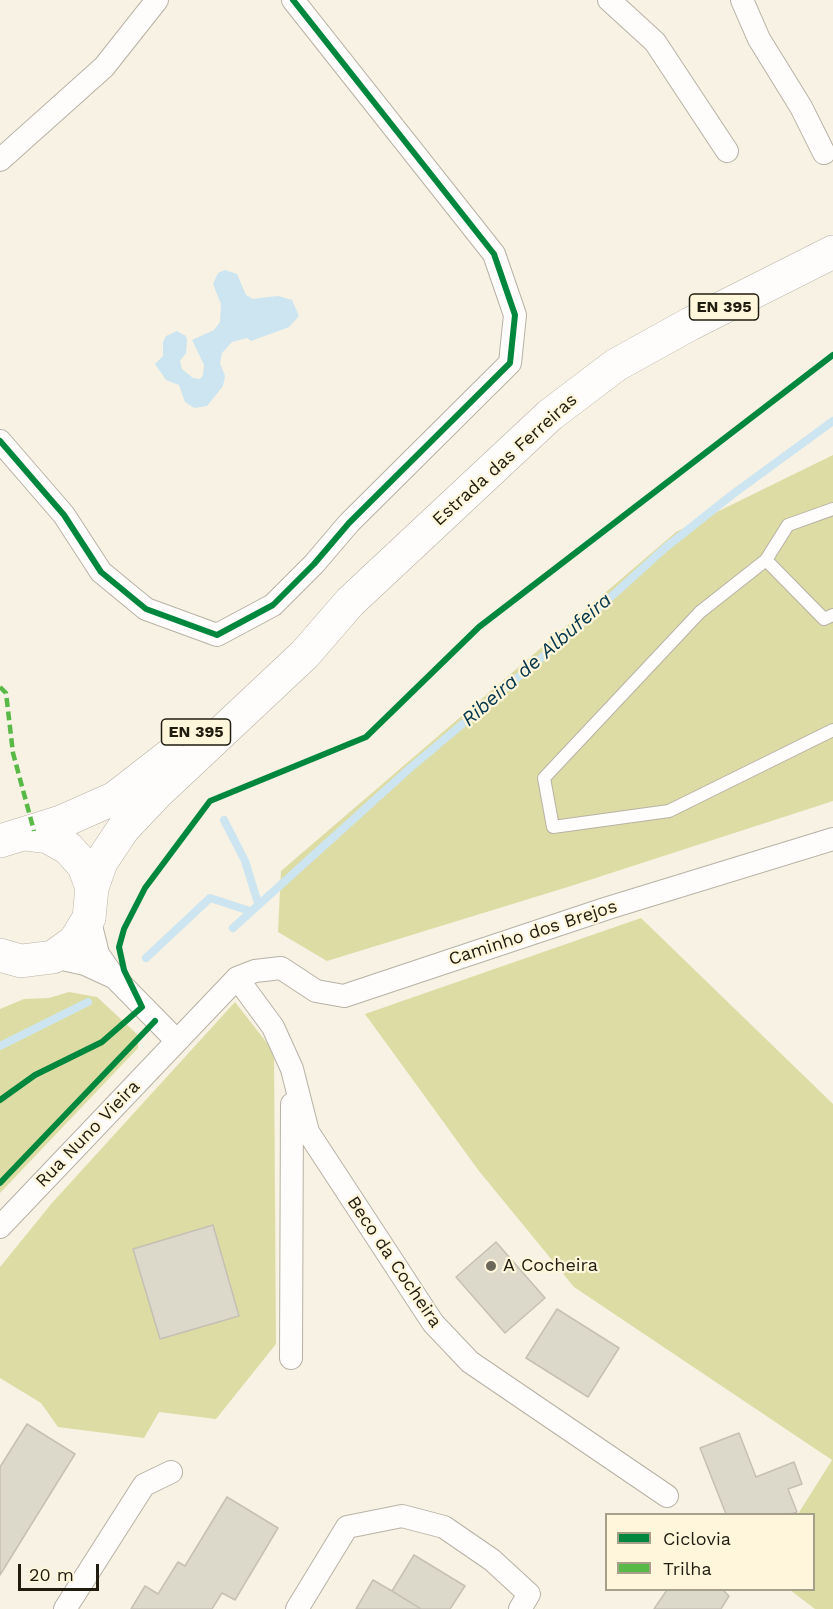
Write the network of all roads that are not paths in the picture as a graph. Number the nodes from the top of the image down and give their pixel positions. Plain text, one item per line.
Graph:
1 (157, 0) edge
2 (292, 0) edge
3 (609, 0) edge
4 (741, 0) edge
5 (727, 151) dead end
6 (824, 153) dead end
7 (0, 160) edge
8 (833, 252) edge
9 (0, 441) edge
10 (833, 509) edge
11 (766, 560) junction
12 (350, 602) junction
13 (830, 621) edge
14 (833, 730) edge
15 (12, 838) edge
16 (833, 839) edge
17 (90, 903) junction
18 (53, 957) junction
19 (7, 964) edge
20 (114, 977) junction
21 (237, 978) junction
22 (177, 1041) junction
23 (292, 1068) junction
24 (0, 1227) edge
25 (291, 1358) dead end
26 (171, 1472) dead end
27 (667, 1496) dead end
28 (65, 1609) edge
29 (297, 1609) edge
30 (520, 1609) edge

1 - 7 street
2 - 9 street
3 - 5 street
4 - 6 street
8 - 12 main road, Estrada das Ferreiras / EN 395
10 - 11 lane
11 - 13 lane
11 - 14 lane
12 - 15 main road, EN 395
12 - 17 main road, EN 395
15 - 17 main road, EN 395
16 - 21 street, Caminho dos Brejos
17 - 18 main road, EN 395
17 - 20 street
18 - 19 main road, EN 395
18 - 20 street
20 - 22 street
21 - 22 street, Rua Nuno Vieira
21 - 23 street, Beco da Cocheira
22 - 24 street, Rua Nuno Vieira
23 - 25 street
23 - 27 street, Beco da Cocheira
26 - 28 street
29 - 30 street

